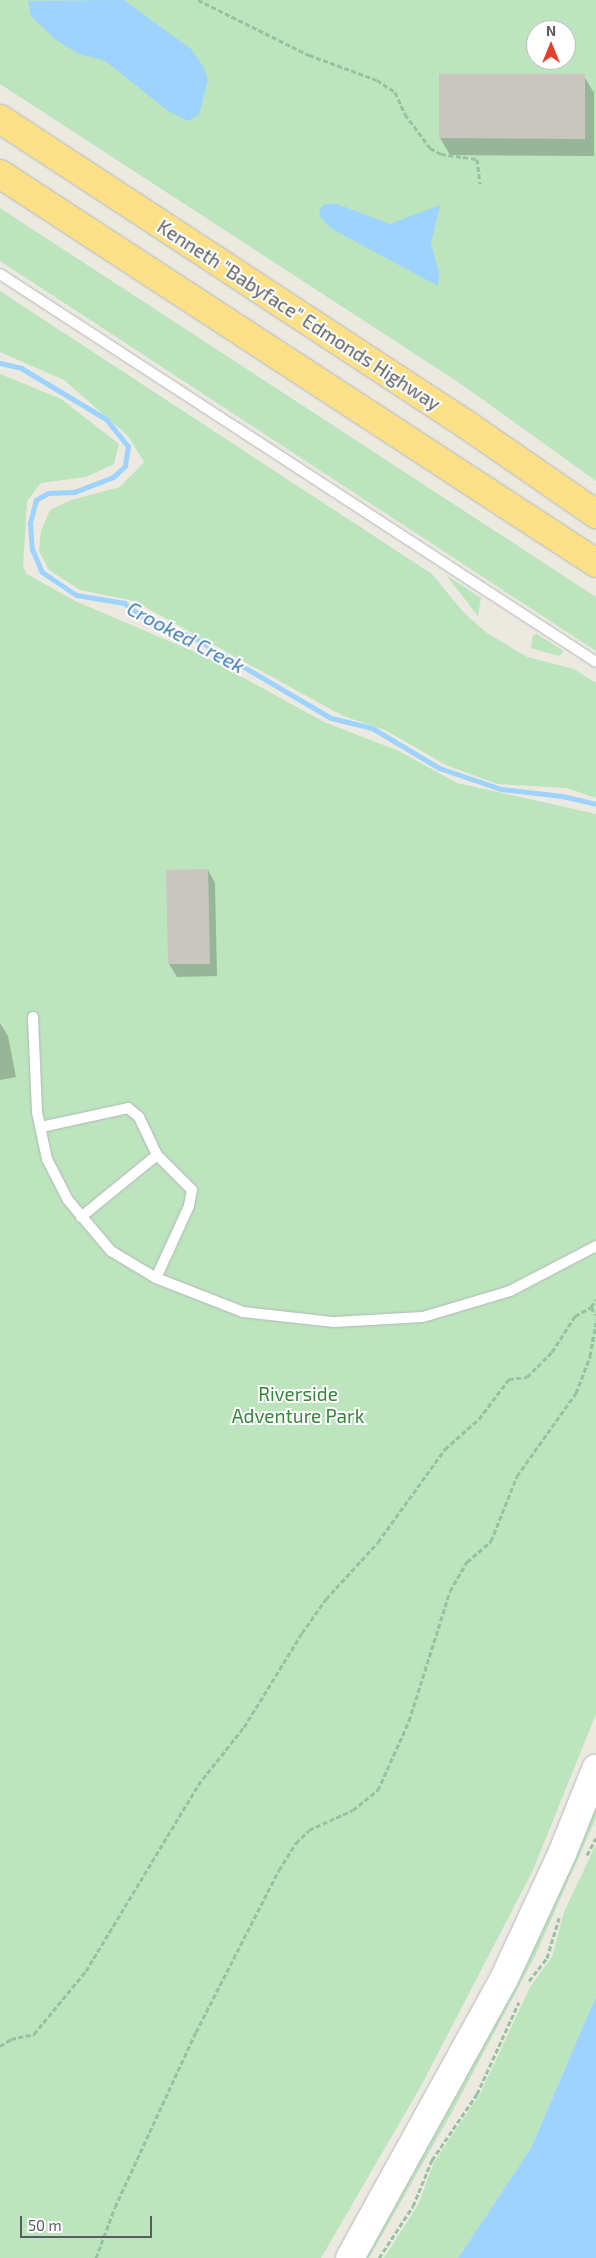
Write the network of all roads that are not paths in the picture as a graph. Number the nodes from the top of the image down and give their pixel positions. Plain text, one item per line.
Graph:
1 (0, 119) edge
2 (0, 174) edge
3 (0, 274) edge
4 (596, 514) edge
5 (596, 564) edge
6 (596, 662) edge
7 (33, 1016) dead end
8 (40, 1127) junction
9 (157, 1155) junction
10 (81, 1217) junction
11 (596, 1246) edge
12 (156, 1278) junction
13 (596, 1769) edge
14 (350, 2258) edge

1 - 4 highway, Kenneth "Babyface" Edmonds Highway
2 - 5 highway
3 - 6 lane
7 - 8 lane
8 - 9 lane
8 - 10 lane
9 - 10 lane
9 - 12 lane
10 - 12 lane
11 - 12 lane
13 - 14 street

